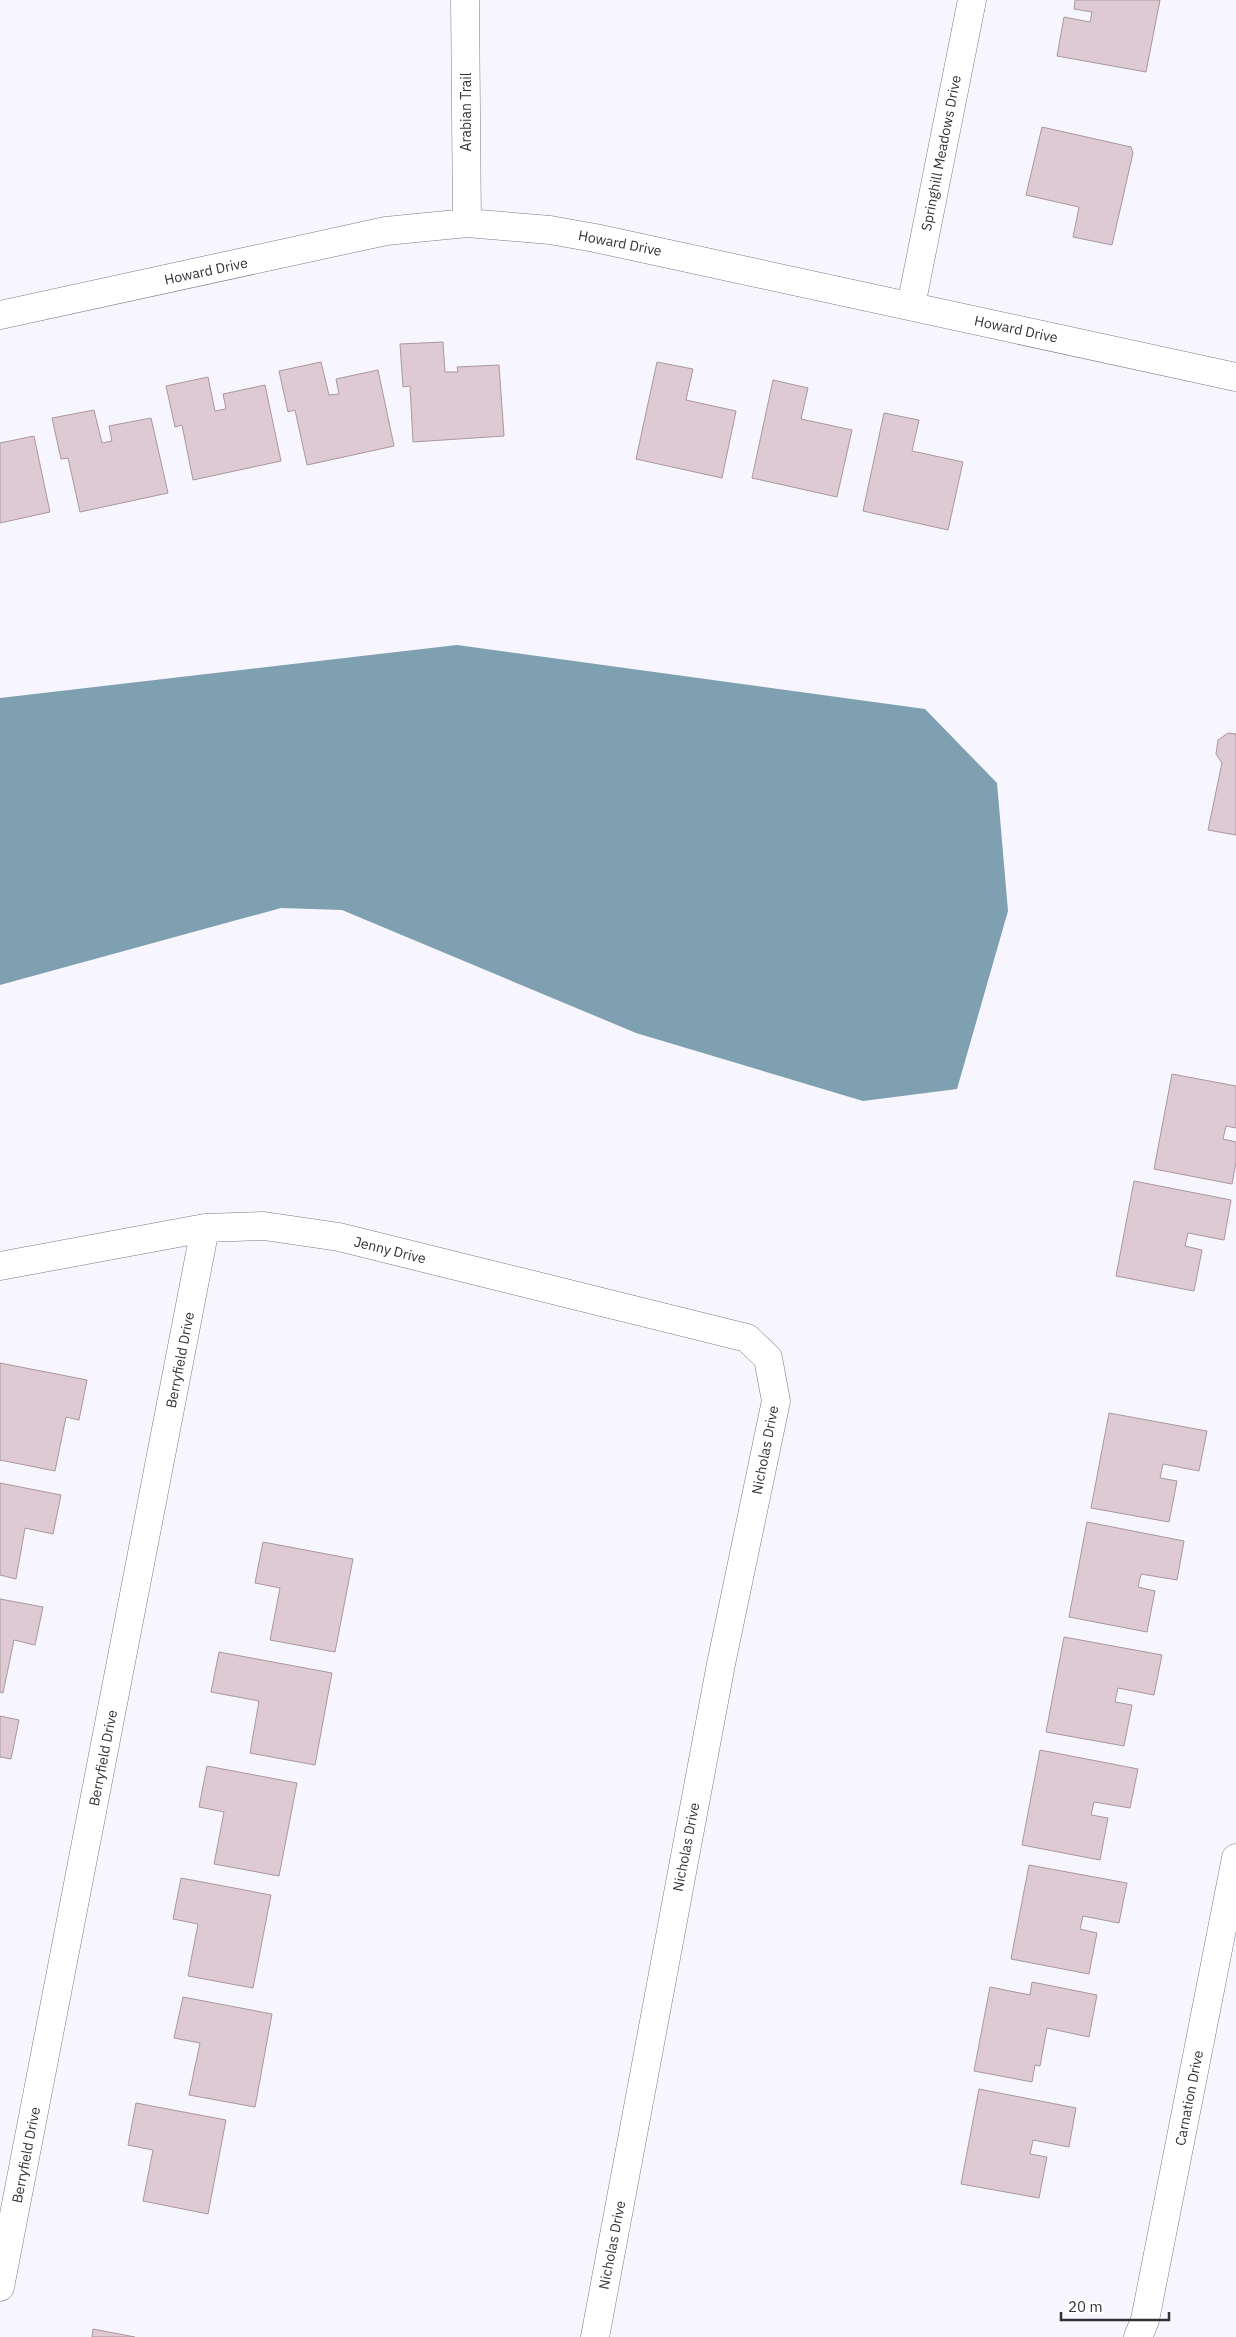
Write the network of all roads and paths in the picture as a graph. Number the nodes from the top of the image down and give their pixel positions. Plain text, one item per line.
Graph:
1 (465, 0) edge
2 (972, 0) edge
3 (467, 223) junction
4 (910, 306) junction
5 (0, 315) edge
6 (1236, 377) edge
7 (205, 1228) junction
8 (0, 1266) edge
9 (768, 1358) joint
10 (1236, 1858) edge
11 (0, 2287) edge
12 (594, 2337) edge
13 (1138, 2337) edge

1 - 3 street, Arabian Trail
2 - 4 street, Springhill Meadows Drive
3 - 4 street, Howard Drive
3 - 5 street, Howard Drive
4 - 6 street, Howard Drive
7 - 8 street, Jenny Drive
7 - 9 street, Jenny Drive
7 - 11 street, Berryfield Drive
9 - 12 street, Nicholas Drive
10 - 13 street, Carnation Drive

